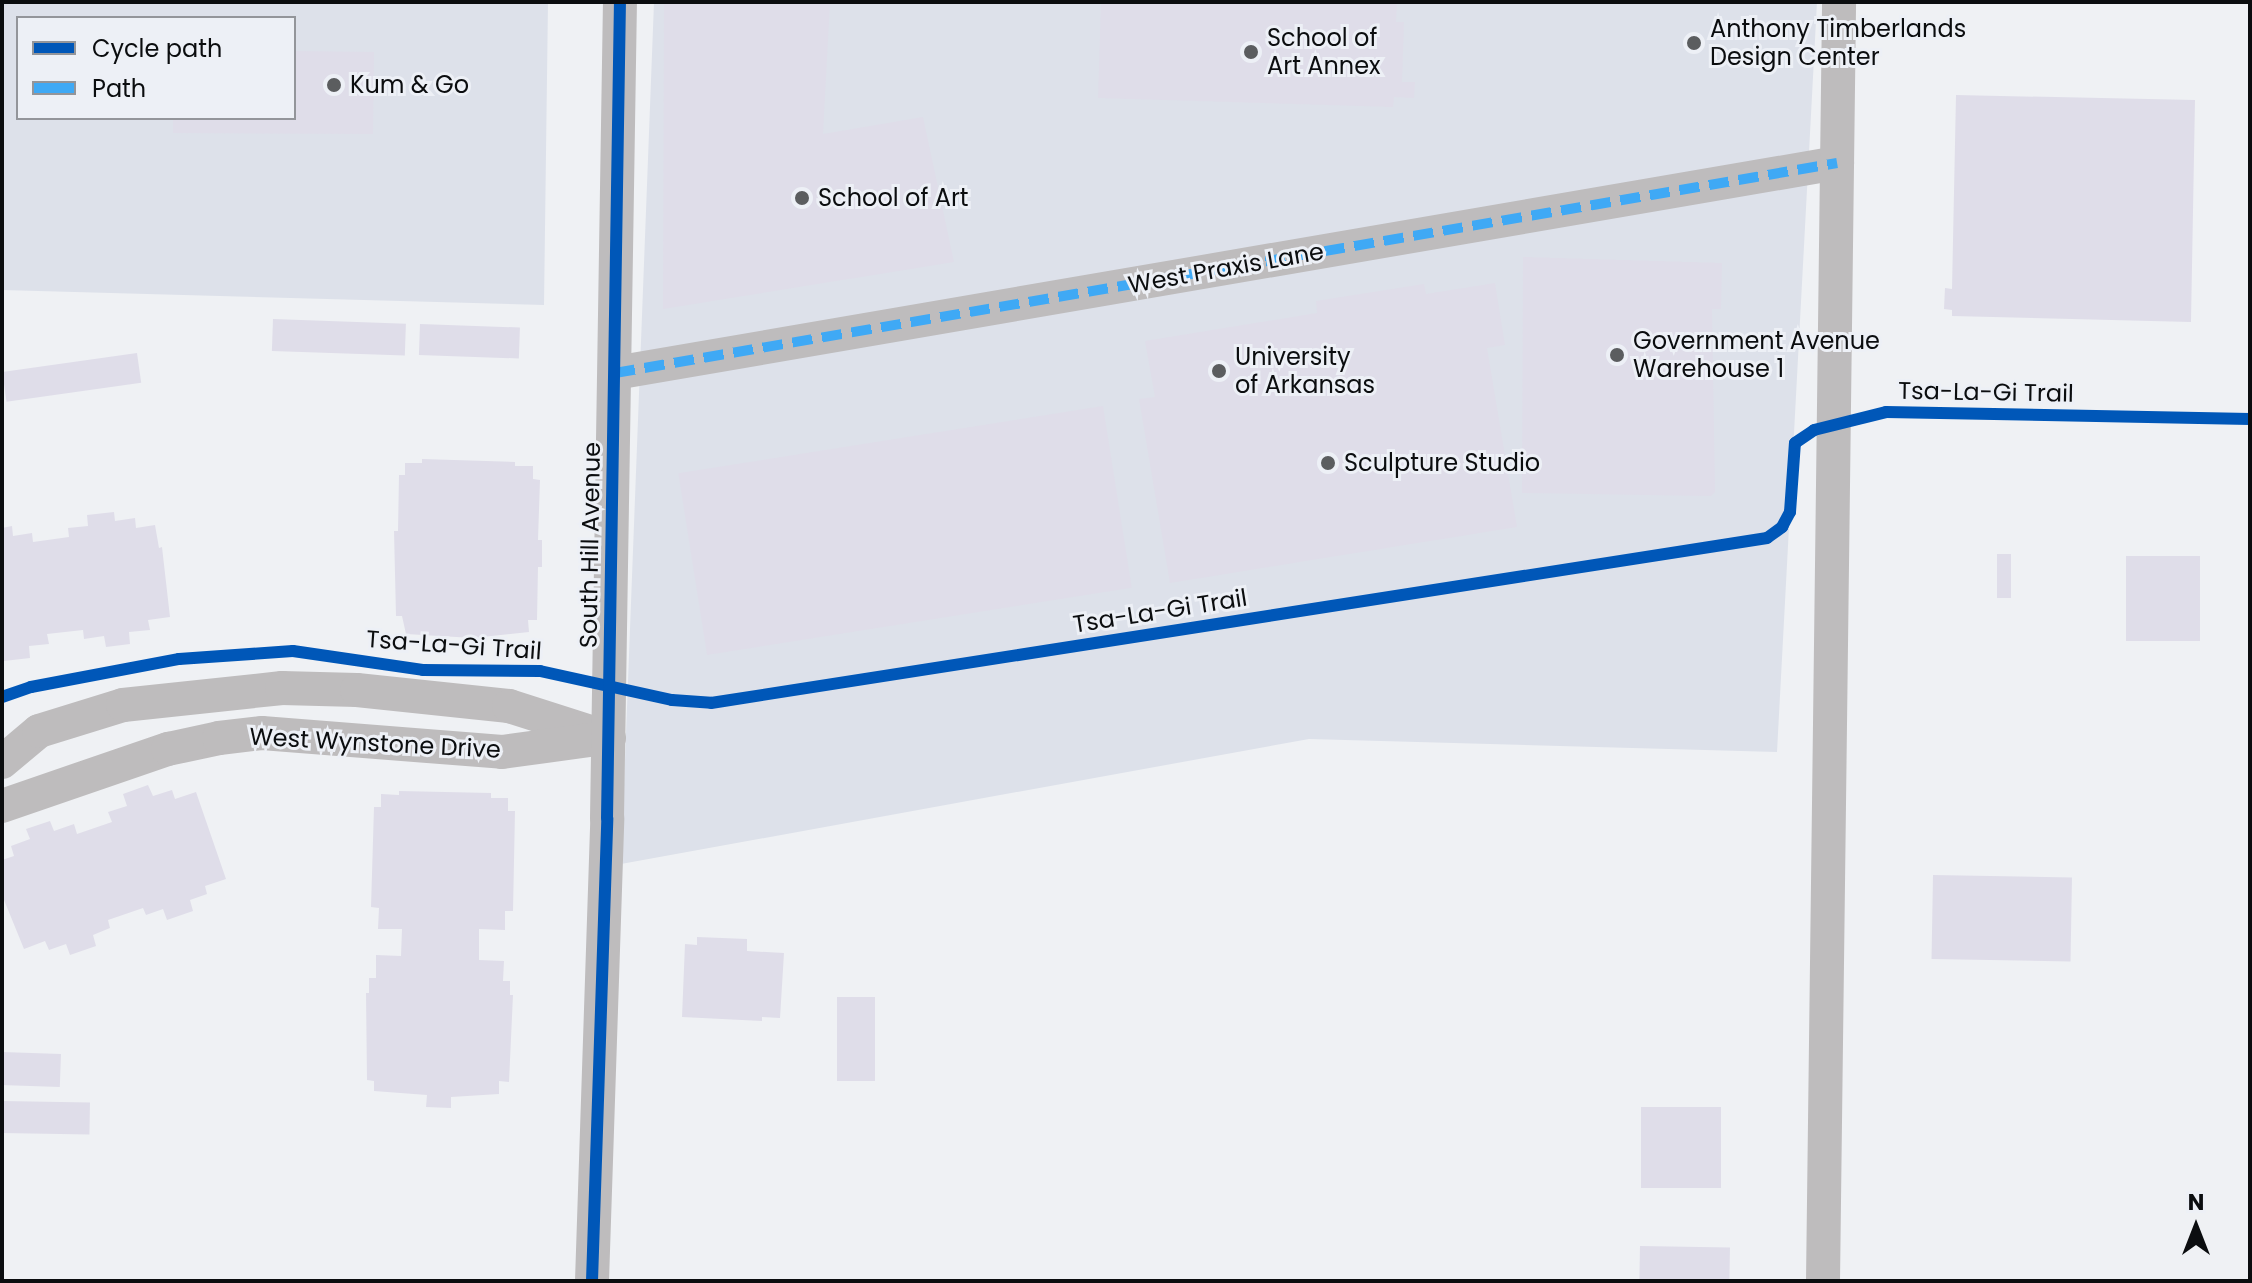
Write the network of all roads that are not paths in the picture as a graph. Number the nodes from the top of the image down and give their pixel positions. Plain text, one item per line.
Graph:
1 (620, 2) edge
2 (1839, 2) edge
3 (1837, 163) junction
4 (615, 373) junction
5 (609, 738) junction
6 (2, 762) edge
7 (2, 806) edge
8 (592, 1281) edge
9 (1823, 1281) edge

1 - 4 street, South Hill Avenue
2 - 3 street
3 - 4 street, West Praxis Lane
3 - 9 street
4 - 5 street, South Hill Avenue
5 - 6 street, West Wynstone Drive
5 - 7 street, West Wynstone Drive
5 - 8 street, South Hill Avenue

